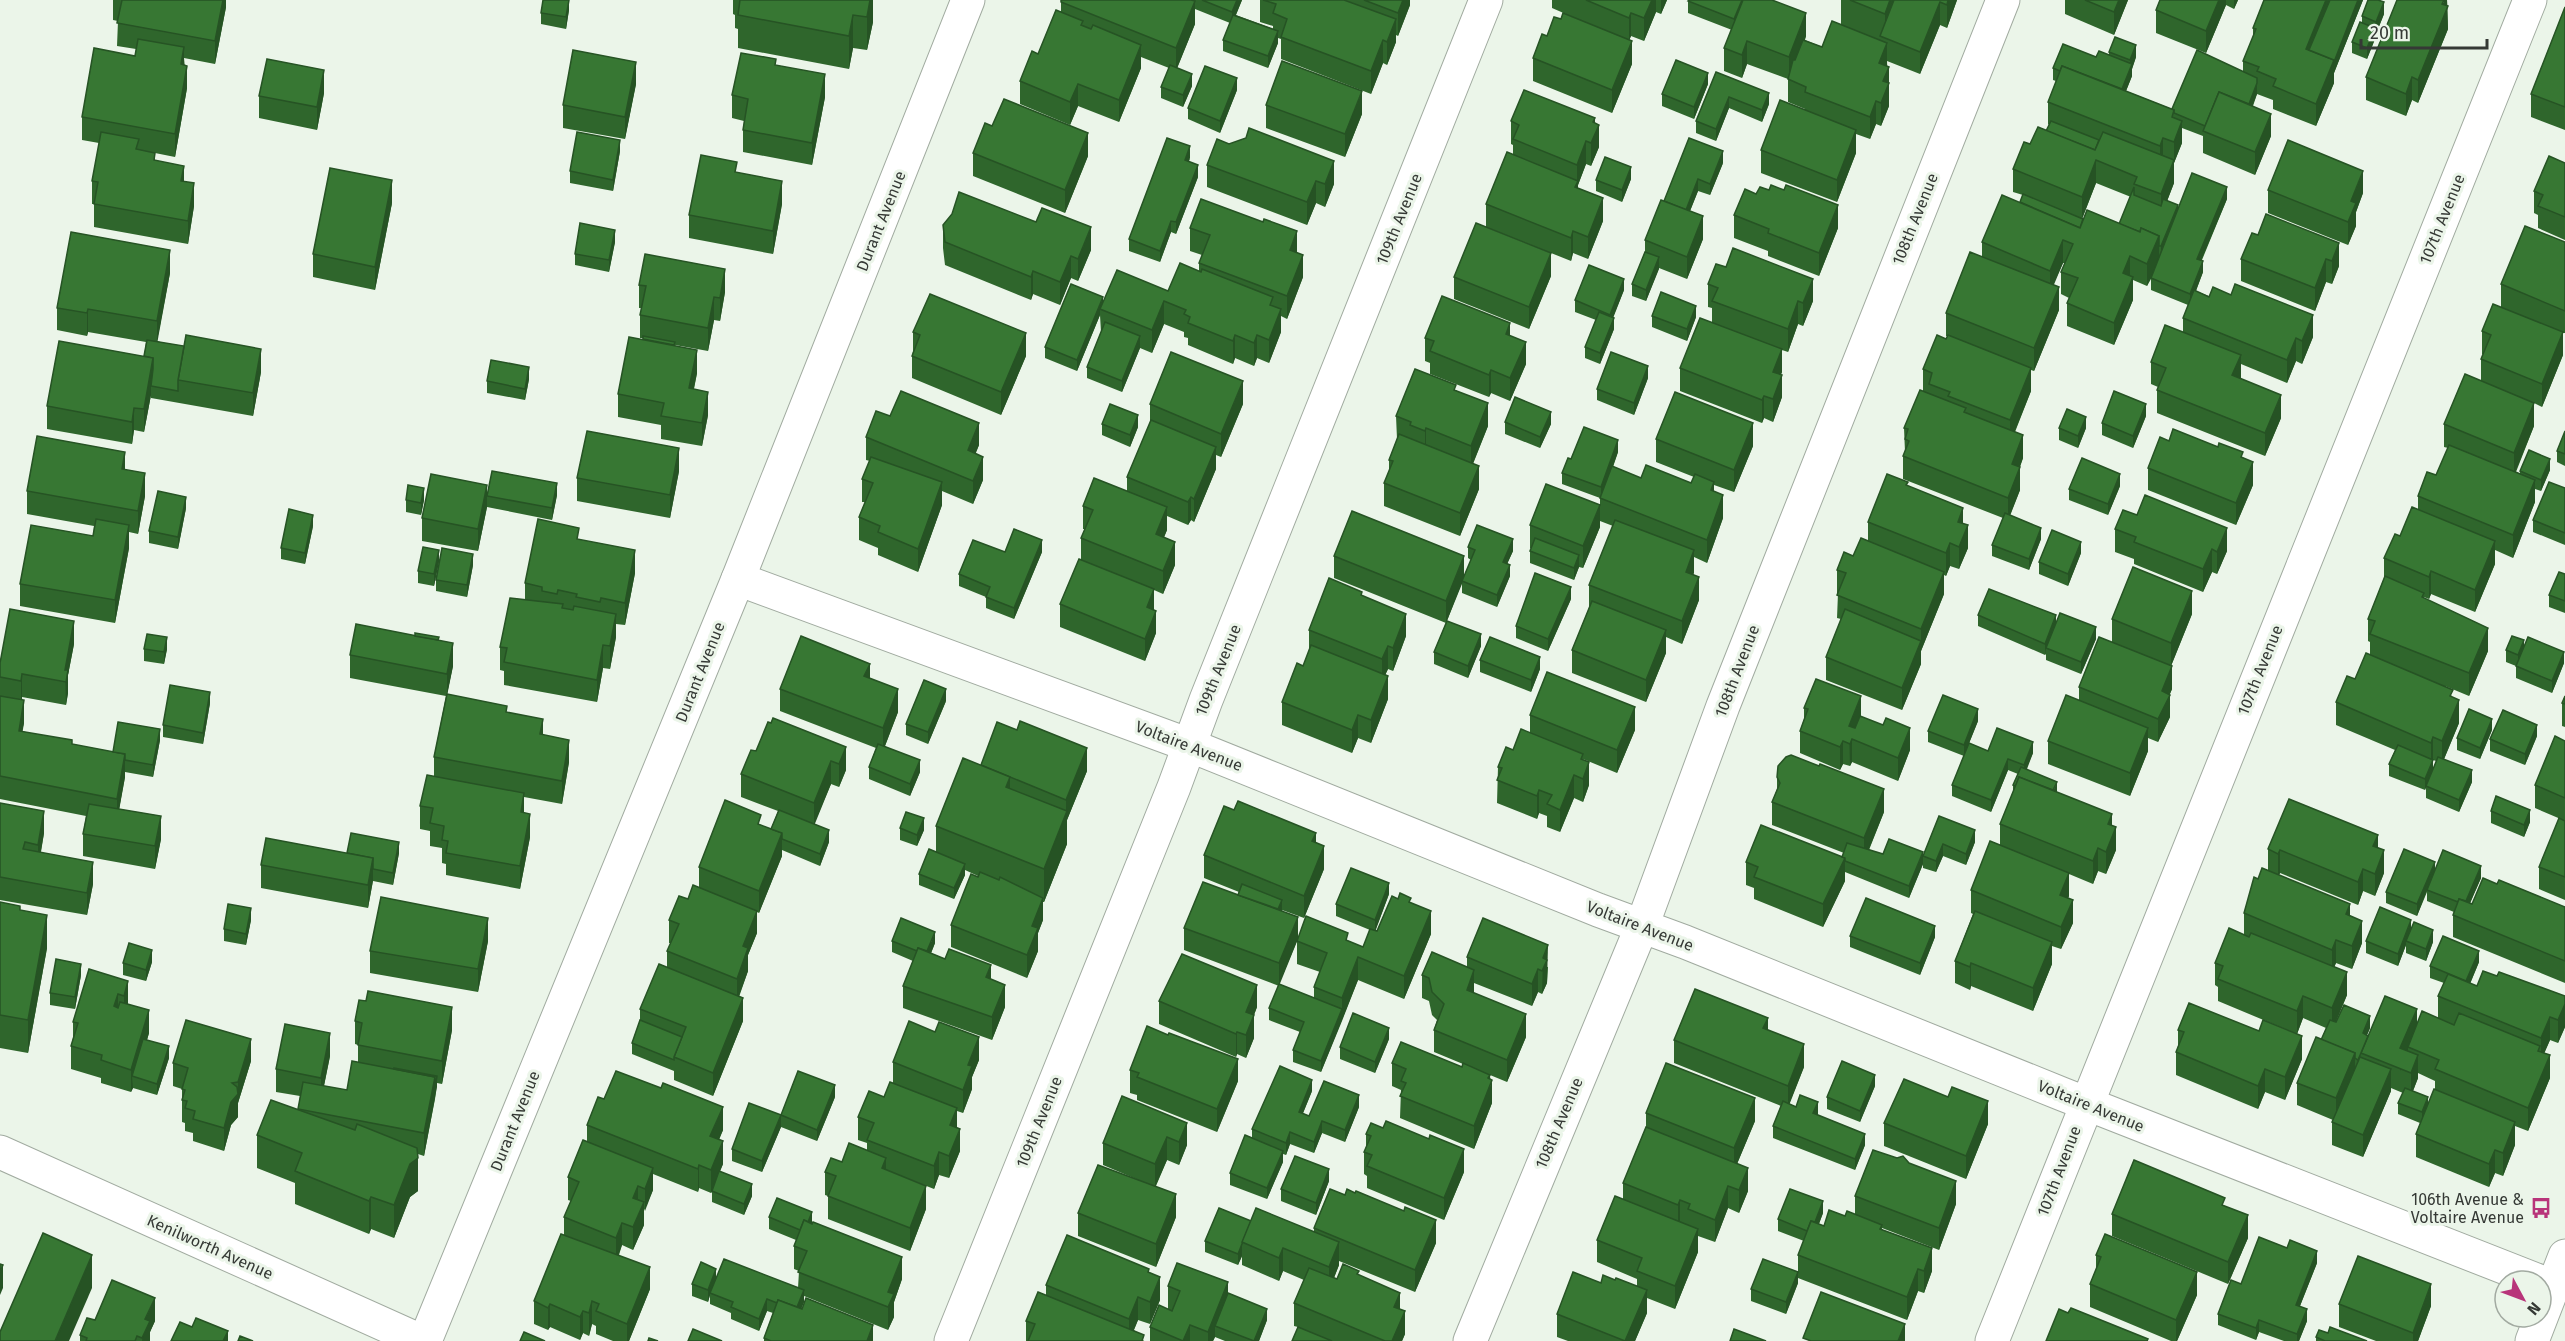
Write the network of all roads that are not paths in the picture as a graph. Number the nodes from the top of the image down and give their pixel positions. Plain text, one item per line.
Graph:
1 (968, 0) edge
2 (1486, 0) edge
3 (2003, 0) edge
4 (2530, 0) edge
5 (738, 579) junction
6 (1189, 745) junction
7 (1642, 927) junction
8 (2086, 1103) junction
9 (0, 1152) edge
10 (2565, 1256) edge
11 (2508, 1269) edge
12 (2553, 1278) edge
13 (423, 1341) edge
14 (951, 1341) edge
15 (1470, 1341) edge
16 (1992, 1341) edge

1 - 5 street, Durant Avenue
2 - 6 street, 109th Avenue
3 - 7 street, 108th Avenue
4 - 8 street, 107th Avenue
5 - 6 street, Voltaire Avenue
5 - 13 street, Durant Avenue
6 - 7 street, Voltaire Avenue
6 - 14 street, 109th Avenue
7 - 8 street, Voltaire Avenue
7 - 15 street, 108th Avenue
8 - 11 street, Voltaire Avenue
8 - 16 street, 107th Avenue
9 - 13 street, Kenilworth Avenue
10 - 12 street

